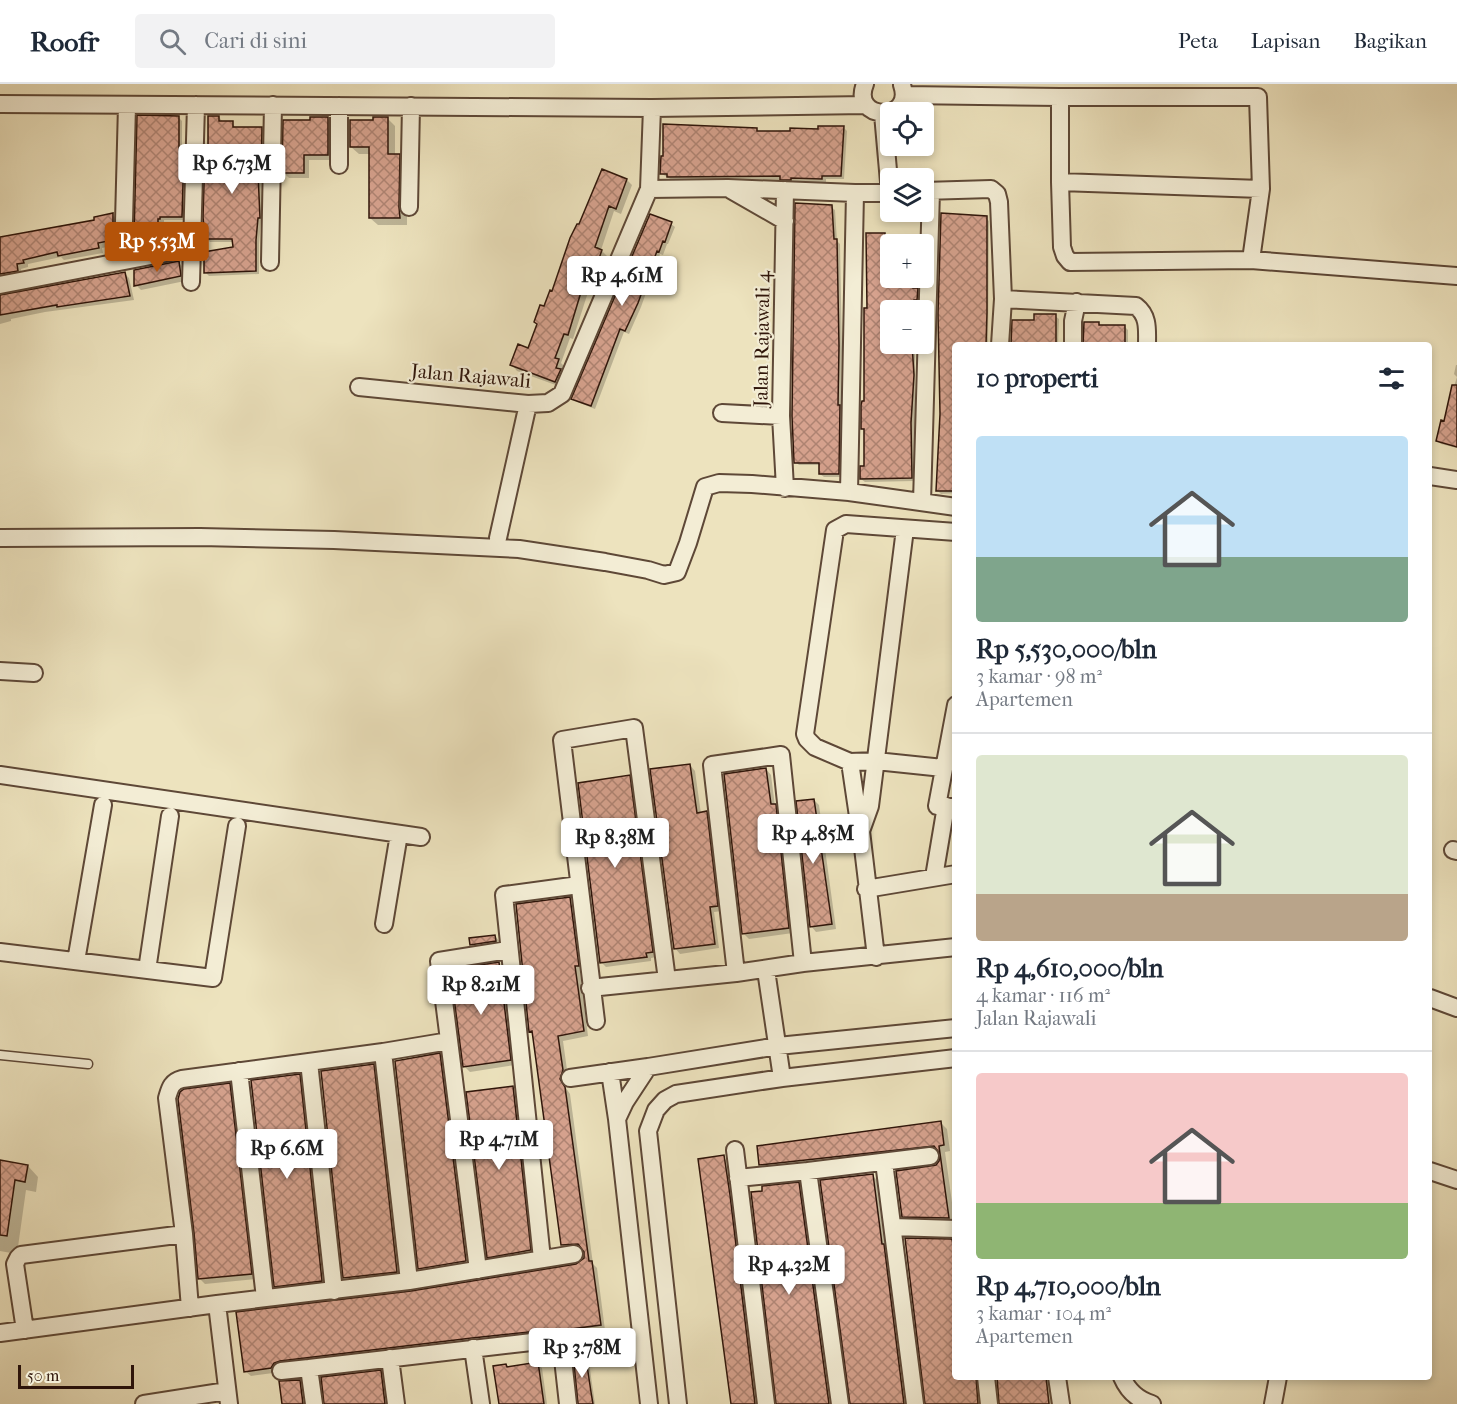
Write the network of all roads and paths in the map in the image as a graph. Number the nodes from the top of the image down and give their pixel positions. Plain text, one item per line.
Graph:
1 (865, 84) edge
2 (903, 89) edge
3 (1060, 97) junction
4 (0, 104) edge
5 (127, 105) junction
6 (196, 105) junction
7 (273, 105) junction
8 (866, 105) junction
9 (339, 106) junction
10 (411, 106) junction
11 (652, 108) junction
12 (880, 113) edge
13 (339, 165) dead end
14 (1059, 182) junction
15 (728, 188) junction
16 (649, 189) junction
17 (1261, 189) junction
18 (785, 190) junction
19 (934, 191) edge
20 (855, 193) junction
21 (880, 193) edge
22 (409, 207) dead end
23 (785, 220) junction
24 (927, 222) edge
25 (192, 248) junction
26 (1251, 260) junction
27 (123, 261) junction
28 (270, 262) dead end
29 (1457, 276) edge
30 (191, 282) dead end
31 (0, 285) edge
32 (1003, 299) junction
33 (1077, 302) junction
34 (1000, 342) edge
35 (1073, 342) edge
36 (1147, 342) edge
37 (359, 387) dead end
38 (528, 404) junction
39 (722, 412) dead end
40 (781, 416) junction
41 (1432, 476) edge
42 (1457, 480) edge
43 (785, 488) junction
44 (849, 492) junction
45 (922, 502) junction
46 (952, 506) edge
47 (905, 529) junction
48 (952, 532) edge
49 (0, 538) edge
50 (498, 538) dead end
51 (0, 671) edge
52 (34, 673) dead end
53 (952, 729) edge
54 (876, 761) junction
55 (850, 762) junction
56 (943, 768) junction
57 (0, 775) edge
58 (104, 805) dead end
59 (950, 807) edge
60 (170, 816) dead end
61 (237, 826) dead end
62 (861, 831) junction
63 (399, 834) junction
64 (421, 837) dead end
65 (952, 875) edge
66 (934, 877) junction
67 (579, 885) junction
68 (866, 889) junction
69 (384, 924) dead end
70 (952, 948) edge
71 (508, 950) junction
72 (0, 952) edge
73 (876, 957) junction
74 (76, 961) junction
75 (803, 963) junction
76 (147, 970) junction
77 (766, 970) junction
78 (736, 973) junction
79 (667, 980) junction
80 (590, 988) junction
81 (1432, 999) edge
82 (1457, 1008) edge
83 (596, 1021) dead end
84 (952, 1028) edge
85 (449, 1041) junction
86 (779, 1049) junction
87 (383, 1052) junction
88 (0, 1055) edge
89 (952, 1058) edge
90 (309, 1062) junction
91 (88, 1064) dead end
92 (648, 1067) junction
93 (239, 1071) junction
94 (610, 1072) junction
95 (782, 1074) junction
96 (570, 1078) dead end
97 (617, 1119) junction
98 (735, 1150) dead end
99 (930, 1156) dead end
100 (885, 1162) junction
101 (808, 1172) junction
102 (1432, 1172) edge
103 (738, 1178) junction
104 (1457, 1180) edge
105 (893, 1227) junction
106 (952, 1229) edge
107 (184, 1234) junction
108 (574, 1254) dead end
109 (542, 1259) junction
110 (478, 1270) junction
111 (409, 1281) junction
112 (334, 1291) junction
113 (265, 1298) junction
114 (217, 1304) junction
115 (190, 1308) junction
116 (25, 1330) junction
117 (0, 1333) edge
118 (473, 1348) junction
119 (390, 1358) junction
120 (309, 1368) junction
121 (281, 1371) dead end
122 (986, 1380) edge
123 (1057, 1380) edge
124 (1124, 1380) edge
125 (1277, 1380) edge
126 (228, 1398) edge
127 (144, 1404) edge
128 (314, 1404) edge
129 (396, 1404) edge
130 (481, 1404) edge
131 (568, 1404) edge
132 (649, 1404) edge
133 (678, 1404) edge
134 (766, 1404) edge
135 (840, 1404) edge
136 (915, 1404) edge
137 (989, 1404) edge
138 (1061, 1404) edge
139 (1152, 1404) edge
140 (1273, 1404) edge

1 - 8 street
2 - 3 street
3 - 14 street
3 - 17 street
4 - 5 street
5 - 6 street
5 - 27 street
6 - 7 street
6 - 25 street
7 - 9 street
7 - 28 street
8 - 11 street
8 - 12 street
9 - 10 street
9 - 13 street
10 - 11 street
10 - 22 street
11 - 16 street, Jalan Rajawali
14 - 17 street
14 - 26 street
15 - 16 street
15 - 18 street
15 - 23 street
16 - 38 street, Jalan Rajawali
17 - 26 street
18 - 20 street
18 - 23 street, Jalan Rajawali 4
19 - 32 street
20 - 21 street
20 - 44 street
23 - 40 street, Jalan Rajawali 4
24 - 45 street
25 - 27 street
25 - 30 street
26 - 29 street
27 - 31 street
32 - 33 street
32 - 34 street
33 - 35 street
33 - 36 street
37 - 38 street, Jalan Rajawali
38 - 50 street
39 - 40 street
40 - 43 street, Jalan Rajawali 4
41 - 42 street
43 - 44 street
43 - 49 street
44 - 45 street
45 - 46 street
47 - 48 street
47 - 54 street
47 - 55 street
51 - 52 street
53 - 56 street
54 - 55 street
54 - 56 street
54 - 62 street
55 - 62 street
56 - 59 street
57 - 63 street
58 - 74 street
59 - 66 street
60 - 76 street
61 - 76 street
62 - 68 street
63 - 64 street
63 - 69 street
65 - 66 street
66 - 68 street
67 - 71 street
67 - 79 street
67 - 80 street
68 - 73 street
70 - 73 street
71 - 85 street
71 - 109 street
72 - 74 street
73 - 75 street
74 - 76 street
75 - 77 street
75 - 78 street
77 - 78 street
77 - 86 street
78 - 79 street
79 - 80 street
80 - 83 street
81 - 82 street
84 - 86 street
85 - 87 street
85 - 110 street
86 - 92 street
86 - 95 street
87 - 90 street
87 - 111 street
88 - 91 lane
89 - 95 street
90 - 93 street
90 - 112 street
92 - 94 street
92 - 97 street
93 - 107 street
93 - 113 street
94 - 96 street
94 - 97 street
95 - 133 street
97 - 132 street
98 - 103 street
99 - 100 street
100 - 101 street
100 - 105 street
101 - 103 street
101 - 135 street
102 - 104 street
103 - 134 street
105 - 106 street
105 - 136 street
107 - 115 street
107 - 116 street
108 - 109 street
109 - 110 street
110 - 111 street
111 - 112 street
112 - 113 street
113 - 114 street
114 - 115 street
114 - 126 street
115 - 116 street
116 - 117 street
118 - 119 street
118 - 130 street
118 - 131 street
119 - 120 street
119 - 129 street
120 - 121 street
120 - 128 street
122 - 137 street
123 - 138 street
124 - 139 street
125 - 140 street
126 - 127 street

